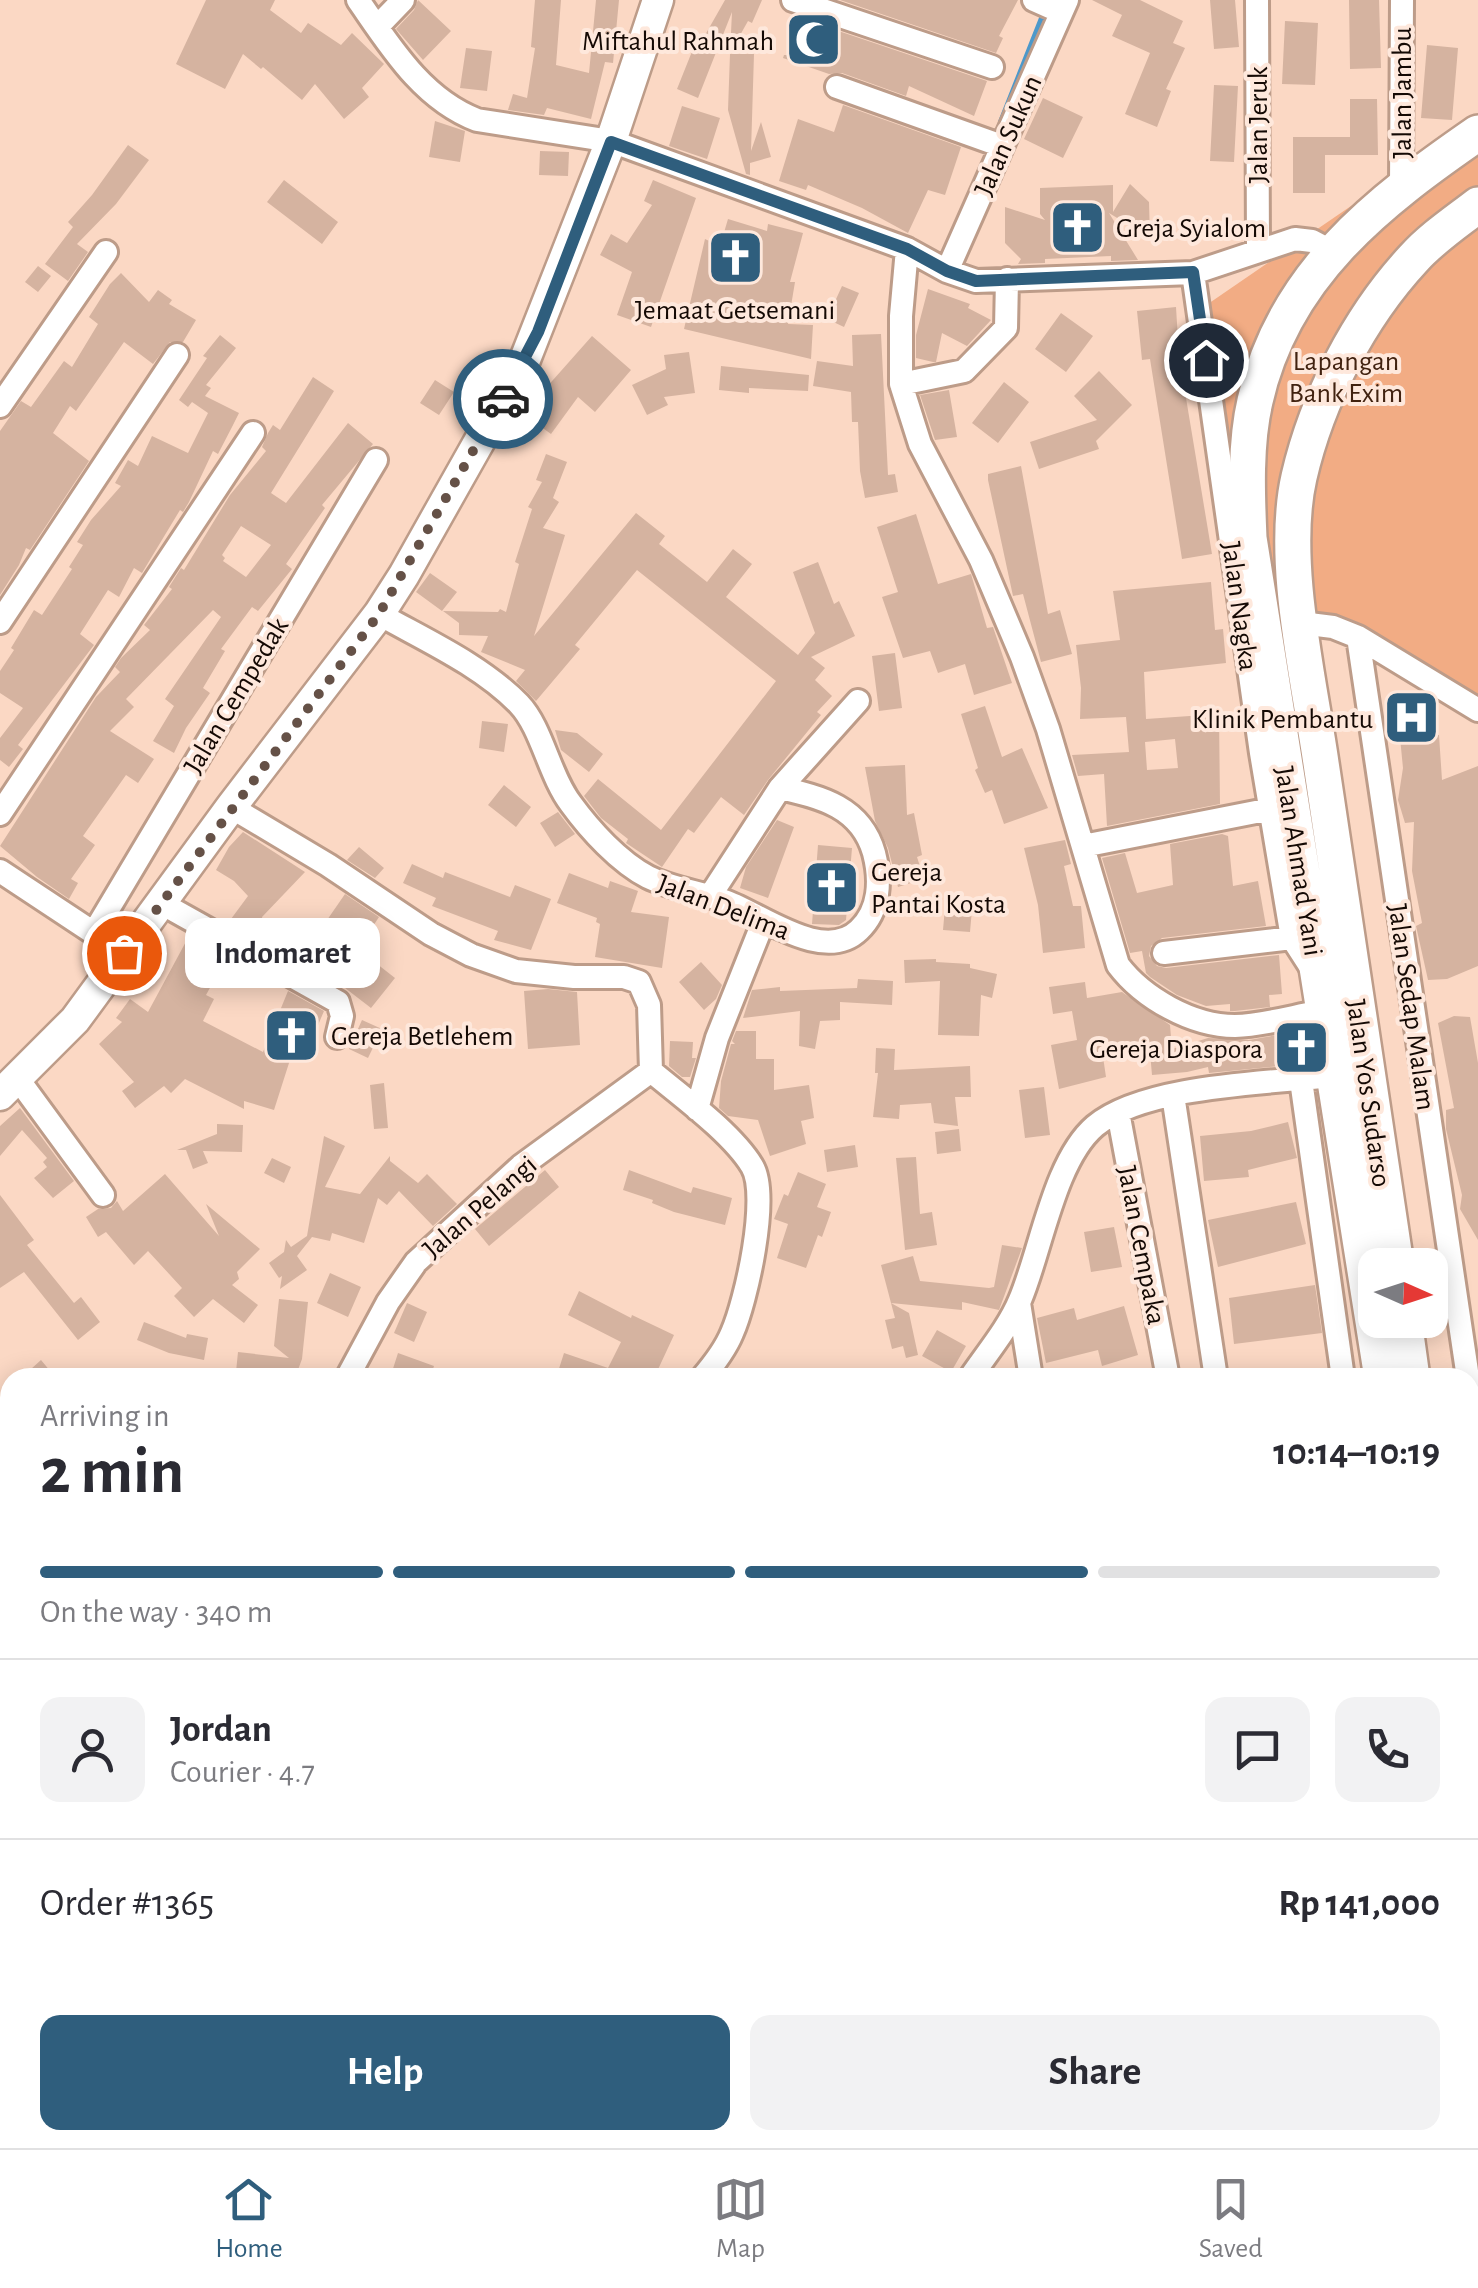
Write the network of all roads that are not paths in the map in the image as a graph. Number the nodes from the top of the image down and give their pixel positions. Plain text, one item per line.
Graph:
1 (358, 0) edge
2 (402, 0) edge
3 (658, 0) edge
4 (794, 0) edge
5 (1034, 0) edge
6 (1257, 0) edge
7 (1402, 0) edge
8 (1064, 6) edge
9 (377, 27) junction
10 (992, 66) dead end
11 (837, 87) dead end
12 (1478, 133) edge
13 (611, 142) junction
14 (1002, 146) junction
15 (1401, 187) junction
16 (1478, 205) edge
17 (907, 249) junction
18 (1258, 251) junction
19 (1331, 251) junction
20 (106, 252) dead end
21 (947, 271) junction
22 (1193, 272) junction
23 (1007, 280) junction
24 (177, 355) dead end
25 (901, 384) junction
26 (0, 406) edge
27 (254, 432) dead end
28 (376, 460) dead end
29 (379, 614) junction
30 (0, 622) edge
31 (1301, 623) junction
32 (1358, 637) junction
33 (858, 701) dead end
34 (1478, 710) edge
35 (780, 788) junction
36 (231, 806) junction
37 (1271, 809) junction
38 (0, 814) edge
39 (1083, 846) junction
40 (0, 871) edge
41 (710, 896) junction
42 (161, 902) junction
43 (764, 920) junction
44 (94, 931) junction
45 (1292, 938) junction
46 (124, 953) junction
47 (1164, 953) dead end
48 (1333, 999) junction
49 (337, 1037) dead end
50 (651, 1070) junction
51 (1316, 1078) junction
52 (9, 1087) edge
53 (1172, 1095) junction
54 (698, 1109) junction
55 (1118, 1112) junction
56 (103, 1195) dead end
57 (1392, 1248) edge
58 (1019, 1302) junction
59 (1406, 1338) edge
60 (352, 1368) edge
61 (711, 1368) edge
62 (976, 1368) edge
63 (1029, 1368) edge
64 (1166, 1368) edge
65 (1214, 1368) edge
66 (1342, 1368) edge
67 (1380, 1368) edge
68 (1411, 1368) edge
69 (1467, 1368) edge

1 - 9 street
2 - 9 street
3 - 13 main road
4 - 10 street
5 - 8 street
6 - 18 street, Jalan Jeruk
7 - 15 street, Jalan Jambu
8 - 14 street, Jalan Sukun
9 - 13 street
11 - 14 street
12 - 15 highway, Jalan Ahmad Yani
13 - 17 street
13 - 29 main road
14 - 21 street, Jalan Sukun
15 - 19 highway, Jalan Ahmad Yani
16 - 31 highway, Jalan Yos Sudarso
17 - 21 street
17 - 25 street
18 - 19 street
18 - 22 street
19 - 48 highway, Jalan Ahmad Yani
20 - 26 street
21 - 23 street
22 - 23 street
22 - 37 street, Jalan Nagka
23 - 25 street
24 - 30 street
25 - 39 street
27 - 38 street
28 - 44 street, Jalan Cempedak
29 - 36 main road
29 - 41 street, Jalan Delima
31 - 32 street
31 - 48 highway, Jalan Yos Sudarso
32 - 34 street
32 - 69 street, Jalan Sedap Malam
33 - 35 street
35 - 41 street
35 - 43 street, Jalan Delima
36 - 42 main road
36 - 50 street
37 - 39 street
37 - 45 street, Jalan Nagka
39 - 48 street
40 - 44 street
41 - 43 street, Jalan Delima
42 - 46 main road
42 - 49 street
43 - 54 street
44 - 46 street
45 - 47 street
45 - 48 street
46 - 52 main road
48 - 51 highway, Jalan Ahmad Yani
48 - 57 highway, Jalan Yos Sudarso
50 - 54 street
50 - 60 street, Jalan Pelangi
51 - 53 street
51 - 66 street
51 - 67 highway, Jalan Ahmad Yani
52 - 56 street
53 - 55 street
53 - 65 street
54 - 61 street
55 - 58 street
55 - 64 street, Jalan Cempaka
58 - 62 street
58 - 63 street
59 - 68 highway

